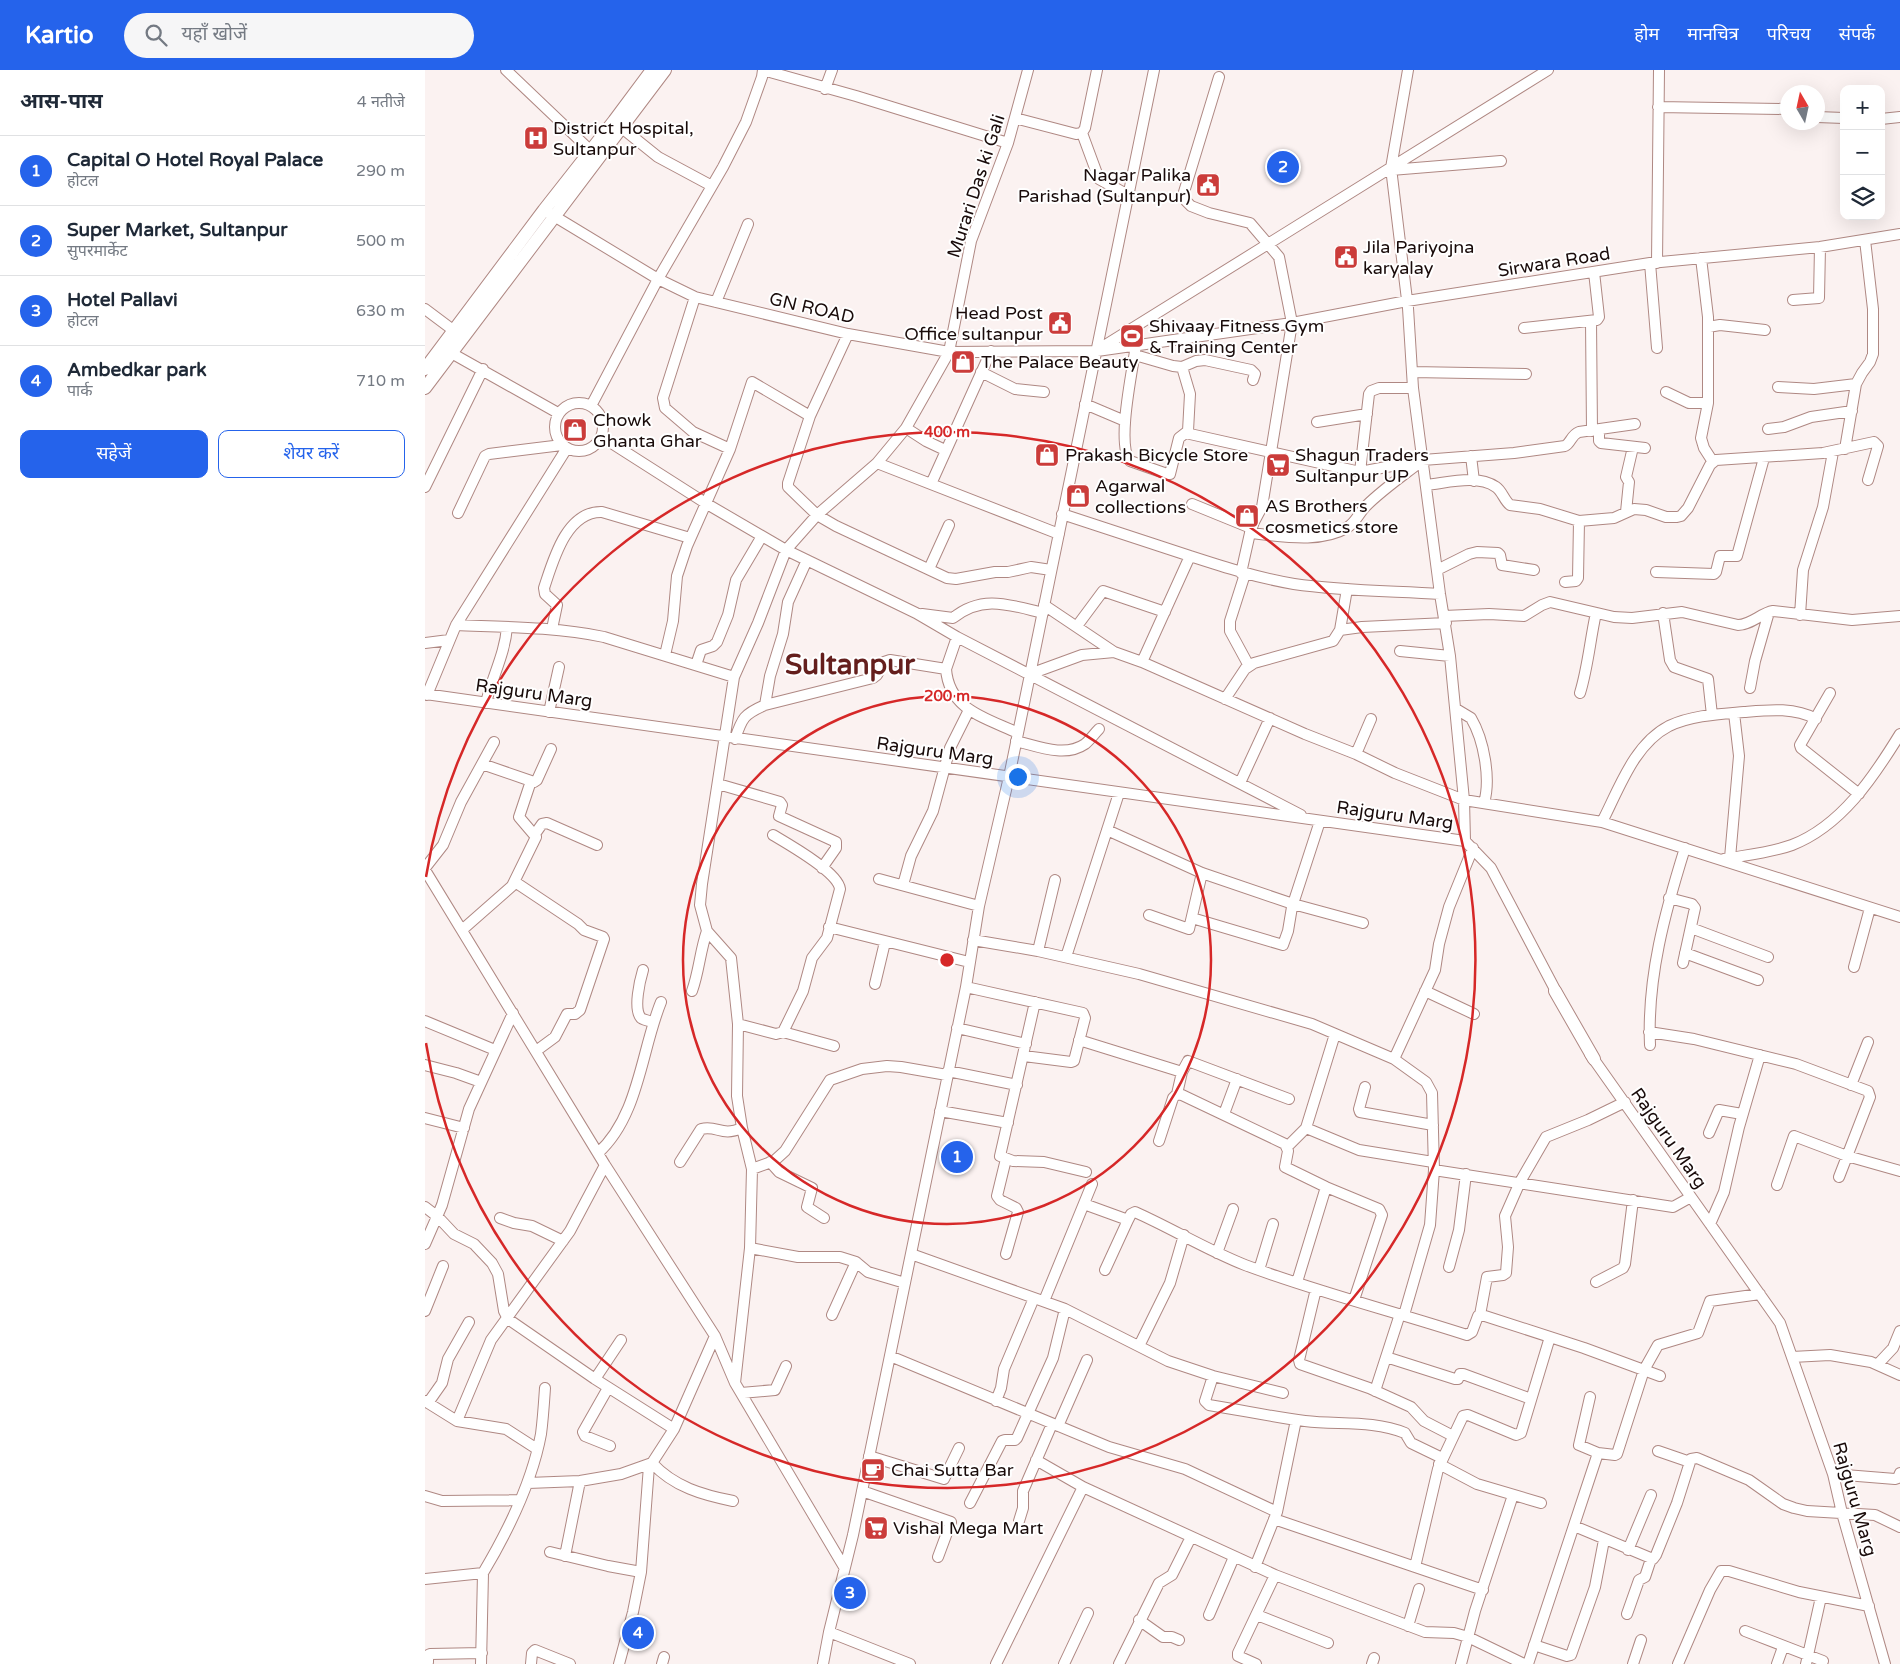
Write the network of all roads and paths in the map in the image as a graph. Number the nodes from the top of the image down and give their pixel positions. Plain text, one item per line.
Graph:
1 (506, 70) edge
2 (652, 70) edge
3 (665, 70) edge
4 (763, 70) edge
5 (832, 70) edge
6 (1028, 70) edge
7 (1097, 70) edge
8 (1154, 70) edge
9 (1408, 70) edge
10 (1548, 70) edge
11 (1659, 70) edge
12 (1219, 77) dead end
13 (825, 89) junction
14 (1658, 107) junction
15 (1780, 109) edge
16 (1825, 117) edge
17 (1900, 117) edge
18 (1015, 118) junction
19 (1840, 118) edge
20 (1885, 119) edge
21 (618, 125) junction
22 (1082, 133) junction
23 (1008, 143) junction
24 (591, 151) junction
25 (1501, 161) dead end
26 (1391, 169) junction
27 (712, 186) junction
28 (1128, 196) junction
29 (549, 213) junction
30 (748, 224) dead end
31 (1900, 234) edge
32 (1865, 240) junction
33 (1268, 245) junction
34 (1820, 247) junction
35 (1701, 258) junction
36 (1653, 263) junction
37 (1594, 272) junction
38 (658, 279) junction
39 (695, 297) junction
40 (1793, 300) dead end
41 (1407, 301) junction
42 (716, 302) junction
43 (425, 309) edge
44 (1591, 321) junction
45 (1292, 324) junction
46 (1708, 326) junction
47 (1524, 328) dead end
48 (453, 330) junction
49 (1765, 330) dead end
50 (849, 334) junction
51 (1657, 348) dead end
52 (447, 350) junction
53 (1097, 350) junction
54 (1136, 350) junction
55 (991, 351) junction
56 (949, 352) junction
57 (1182, 367) junction
58 (425, 369) edge
59 (483, 369) junction
60 (981, 372) junction
61 (1412, 372) junction
62 (1526, 374) dead end
63 (1253, 380) dead end
64 (1856, 384) junction
65 (1778, 387) dead end
66 (425, 388) edge
67 (1413, 388) junction
68 (1044, 392) dead end
69 (1666, 392) dead end
70 (1708, 403) junction
71 (1085, 404) junction
72 (591, 406) junction
73 (1851, 411) junction
74 (558, 413) junction
75 (1367, 414) junction
76 (811, 416) junction
77 (1125, 421) junction
78 (1317, 422) dead end
79 (1635, 424) dead end
80 (906, 428) junction
81 (1768, 429) dead end
82 (1595, 430) junction
83 (1188, 431) junction
84 (601, 437) junction
85 (564, 447) junction
86 (1633, 447) junction
87 (1645, 448) dead end
88 (730, 449) junction
89 (1845, 449) junction
90 (945, 450) junction
91 (1833, 452) junction
92 (1271, 453) junction
93 (1471, 456) junction
94 (1764, 458) junction
95 (1423, 460) junction
96 (1713, 462) junction
97 (877, 463) junction
98 (1360, 472) junction
99 (1474, 480) junction
100 (1867, 480) dead end
101 (931, 484) junction
102 (1426, 485) junction
103 (425, 487) edge
104 (707, 504) junction
105 (1192, 504) dead end
106 (1626, 512) junction
107 (458, 513) dead end
108 (1062, 514) junction
109 (817, 515) junction
110 (1579, 521) junction
111 (949, 525) dead end
112 (1251, 531) junction
113 (1059, 534) junction
114 (762, 536) junction
115 (691, 538) junction
116 (786, 550) junction
117 (1190, 556) junction
118 (807, 560) junction
119 (929, 569) junction
120 (1051, 570) junction
121 (1437, 570) junction
122 (1534, 570) dead end
123 (1656, 572) dead end
124 (1243, 573) junction
125 (1565, 582) dead end
126 (1347, 589) junction
127 (1440, 594) junction
128 (1043, 609) junction
129 (1165, 612) junction
130 (1769, 612) junction
131 (917, 613) junction
132 (1596, 613) junction
133 (1663, 613) junction
134 (1800, 615) junction
135 (1900, 616) edge
136 (1445, 620) junction
137 (456, 625) junction
138 (1077, 626) junction
139 (507, 628) junction
140 (552, 629) junction
141 (1340, 630) junction
142 (957, 637) junction
143 (449, 640) junction
144 (425, 642) edge
145 (1400, 651) dead end
146 (1114, 652) junction
147 (665, 656) junction
148 (1451, 656) junction
149 (1142, 662) junction
150 (696, 665) junction
151 (1249, 666) junction
152 (559, 667) dead end
153 (946, 669) junction
154 (1030, 674) junction
155 (734, 677) junction
156 (1751, 688) dead end
157 (1580, 693) dead end
158 (1830, 693) dead end
159 (426, 694) edge
160 (1225, 699) junction
161 (486, 703) junction
162 (765, 705) junction
163 (1456, 709) junction
164 (969, 710) junction
165 (549, 712) junction
166 (1734, 713) junction
167 (1713, 715) junction
168 (1270, 718) junction
169 (1371, 719) dead end
170 (1816, 719) junction
171 (1099, 729) dead end
172 (1900, 734) edge
173 (724, 737) junction
174 (1017, 737) junction
175 (735, 739) junction
176 (494, 742) dead end
177 (551, 748) dead end
178 (1357, 754) junction
179 (482, 764) junction
180 (945, 768) junction
181 (1009, 777) junction
182 (531, 782) junction
183 (1240, 783) junction
184 (718, 784) junction
185 (1119, 793) junction
186 (1859, 794) junction
187 (1465, 800) junction
188 (1484, 803) junction
189 (1309, 819) junction
190 (1319, 821) junction
191 (1602, 822) junction
192 (1107, 830) junction
193 (535, 834) junction
194 (773, 835) dead end
195 (1469, 844) junction
196 (597, 845) dead end
197 (1685, 848) junction
198 (1727, 859) junction
199 (822, 868) junction
200 (425, 869) edge
201 (1202, 873) junction
202 (879, 878) dead end
203 (1055, 880) dead end
204 (515, 882) junction
205 (903, 885) junction
206 (1669, 898) junction
207 (1293, 904) junction
208 (979, 906) junction
209 (1870, 908) junction
210 (1149, 915) dead end
211 (1192, 918) junction
212 (1900, 918) edge
213 (1363, 923) dead end
214 (829, 927) junction
215 (1691, 928) junction
216 (462, 930) junction
217 (707, 931) junction
218 (973, 940) junction
219 (885, 942) junction
220 (1038, 951) junction
221 (1067, 957) junction
222 (1768, 957) dead end
223 (969, 962) junction
224 (1854, 967) dead end
225 (643, 970) dead end
226 (1758, 980) dead end
227 (875, 984) dead end
228 (966, 987) junction
229 (691, 991) dead end
230 (1425, 991) junction
231 (1555, 991) joint
232 (661, 1002) dead end
233 (1035, 1002) junction
234 (513, 1013) junction
235 (1474, 1014) dead end
236 (425, 1021) edge
237 (653, 1022) junction
238 (738, 1024) junction
239 (957, 1028) junction
240 (783, 1032) junction
241 (1649, 1032) junction
242 (1335, 1034) junction
243 (1079, 1040) junction
244 (1868, 1042) dead end
245 (1026, 1044) junction
246 (1650, 1045) dead end
247 (834, 1046) dead end
248 (495, 1050) junction
249 (536, 1051) junction
250 (1760, 1055) junction
251 (1024, 1056) junction
252 (1593, 1058) joint
253 (1394, 1059) junction
254 (425, 1065) edge
255 (1181, 1072) junction
256 (948, 1073) junction
257 (1237, 1079) junction
258 (481, 1082) junction
259 (1017, 1085) junction
260 (1851, 1085) junction
261 (1365, 1087) dead end
262 (1177, 1094) junction
263 (1289, 1099) dead end
264 (1625, 1102) junction
265 (940, 1111) junction
266 (1224, 1114) junction
267 (1742, 1114) junction
268 (425, 1118) edge
269 (1008, 1123) junction
270 (1433, 1126) junction
271 (464, 1128) junction
272 (742, 1128) junction
273 (1306, 1128) junction
274 (1709, 1133) dead end
275 (1159, 1141) dead end
276 (1287, 1147) junction
277 (598, 1153) junction
278 (1847, 1156) junction
279 (1006, 1160) junction
280 (680, 1162) dead end
281 (770, 1162) junction
282 (605, 1165) junction
283 (1433, 1166) junction
284 (753, 1169) junction
285 (1900, 1171) edge
286 (1086, 1172) dead end
287 (1466, 1174) junction
288 (1839, 1178) dead end
289 (1520, 1182) junction
290 (1092, 1184) dead end
291 (1777, 1184) dead end
292 (1326, 1188) junction
293 (1691, 1197) junction
294 (1633, 1200) junction
295 (1084, 1204) junction
296 (425, 1207) edge
297 (1233, 1209) dead end
298 (438, 1217) junction
299 (500, 1218) dead end
300 (824, 1218) dead end
301 (1128, 1220) junction
302 (1273, 1224) dead end
303 (1710, 1224) junction
304 (1184, 1235) junction
305 (563, 1240) junction
306 (425, 1244) edge
307 (750, 1248) junction
308 (1217, 1253) junction
309 (911, 1254) junction
310 (1006, 1254) dead end
311 (856, 1262) junction
312 (443, 1266) dead end
313 (1449, 1267) dead end
314 (1105, 1270) dead end
315 (1259, 1270) junction
316 (1297, 1282) junction
317 (1596, 1282) dead end
318 (905, 1283) junction
319 (1316, 1289) junction
320 (1759, 1294) junction
321 (1039, 1300) junction
322 (1354, 1300) junction
323 (1065, 1310) junction
324 (425, 1311) edge
325 (1402, 1314) junction
326 (832, 1315) dead end
327 (1480, 1315) junction
328 (508, 1318) junction
329 (469, 1322) dead end
330 (1900, 1331) edge
331 (715, 1336) junction
332 (1550, 1337) junction
333 (621, 1340) dead end
334 (1139, 1346) junction
335 (890, 1356) junction
336 (1386, 1357) junction
337 (1792, 1358) junction
338 (1087, 1360) dead end
339 (1877, 1364) junction
340 (786, 1366) dead end
341 (1644, 1370) junction
342 (1900, 1375) edge
343 (1213, 1376) junction
344 (1659, 1376) dead end
345 (595, 1380) junction
346 (545, 1388) dead end
347 (608, 1388) junction
348 (738, 1388) junction
349 (1375, 1391) junction
350 (1283, 1393) dead end
351 (1589, 1397) dead end
352 (1531, 1399) junction
353 (996, 1401) junction
354 (426, 1402) edge
355 (1028, 1414) junction
356 (1296, 1420) junction
357 (457, 1421) junction
358 (1055, 1425) junction
359 (674, 1429) junction
360 (1453, 1436) junction
361 (610, 1446) dead end
362 (959, 1448) dead end
363 (537, 1449) junction
364 (1598, 1452) junction
365 (1659, 1452) dead end
366 (869, 1456) junction
367 (1036, 1460) junction
368 (1441, 1461) junction
369 (1690, 1462) junction
370 (650, 1464) junction
371 (1900, 1473) edge
372 (1833, 1474) junction
373 (580, 1481) junction
374 (527, 1483) junction
375 (1083, 1487) junction
376 (862, 1492) junction
377 (1513, 1495) junction
378 (1651, 1495) dead end
379 (425, 1496) edge
380 (520, 1500) junction
381 (733, 1501) dead end
382 (970, 1503) dead end
383 (1541, 1503) dead end
384 (1842, 1513) junction
385 (1275, 1516) junction
386 (1019, 1521) dead end
387 (1574, 1526) junction
388 (1900, 1527) edge
389 (1191, 1537) junction
390 (1604, 1540) junction
391 (1628, 1550) junction
392 (550, 1552) dead end
393 (565, 1556) junction
394 (1234, 1557) junction
395 (938, 1558) dead end
396 (1651, 1559) junction
397 (844, 1567) junction
398 (1255, 1567) junction
399 (1415, 1567) junction
400 (641, 1572) junction
401 (483, 1573) junction
402 (1275, 1575) junction
403 (425, 1579) edge
404 (1419, 1590) dead end
405 (1483, 1590) junction
406 (1821, 1597) junction
407 (1869, 1606) junction
408 (1088, 1613) dead end
409 (1627, 1614) dead end
410 (1209, 1615) dead end
411 (1257, 1615) junction
412 (1139, 1620) junction
413 (1408, 1626) junction
414 (1745, 1631) dead end
415 (829, 1632) junction
416 (1468, 1638) junction
417 (1179, 1640) dead end
418 (1641, 1640) dead end
419 (1328, 1643) dead end
420 (1534, 1645) junction
421 (1783, 1647) junction
422 (481, 1659) edge
423 (1807, 1660) edge
424 (1241, 1661) edge
425 (1823, 1661) dead end
426 (425, 1663) edge
427 (1521, 1663) edge
428 (531, 1664) edge
429 (570, 1664) edge
430 (619, 1664) edge
431 (823, 1664) edge
432 (910, 1664) edge
433 (996, 1664) edge
434 (1064, 1664) edge
435 (1119, 1664) edge
436 (1257, 1664) edge
437 (1461, 1664) edge
438 (1633, 1664) edge
439 (1679, 1664) edge
440 (1777, 1664) edge
441 (1885, 1664) edge

1 - 24 street
2 - 21 main road
3 - 21 main road
4 - 13 street
4 - 27 street
5 - 13 street
6 - 18 street, Murari Das ki Gali
7 - 22 street
8 - 28 street
9 - 26 street
10 - 26 street
11 - 14 street
12 - 33 street
13 - 23 street
14 - 15 street
14 - 36 street
16 - 19 street
17 - 20 street
18 - 22 street
18 - 23 street, Murari Das ki Gali
21 - 24 main road
21 - 27 street
21 - 29 main road
22 - 28 street
23 - 56 street, Murari Das ki Gali
24 - 29 main road
25 - 26 street
26 - 33 street
26 - 41 street
27 - 38 street
28 - 53 street
29 - 38 street, GN ROAD
29 - 48 main road
29 - 52 main road
30 - 42 street
31 - 32 street, Sirwara Road
32 - 34 street, Sirwara Road
32 - 64 street
33 - 45 street
33 - 53 street
34 - 35 street, Sirwara Road
34 - 40 street
35 - 36 street, Sirwara Road
35 - 46 street
36 - 37 street, Sirwara Road
36 - 51 street
37 - 41 street, Sirwara Road
37 - 44 street
38 - 39 street, GN ROAD
38 - 72 street
39 - 42 street, GN ROAD
39 - 88 street
41 - 45 street, Sirwara Road
41 - 61 street
42 - 50 street, GN ROAD
43 - 48 street
44 - 47 street
44 - 82 street
45 - 54 street, Sirwara Road
45 - 92 street
46 - 49 street
46 - 70 street
48 - 52 main road
50 - 56 street, GN ROAD
50 - 76 street
52 - 58 main road
52 - 59 street
52 - 66 main road
53 - 54 street, Sirwara Road
53 - 55 street, GN ROAD
53 - 71 street
54 - 57 street
54 - 77 street
55 - 56 street, GN ROAD
55 - 60 street
56 - 80 street, Murari Das ki Gali
57 - 63 street
57 - 83 street
59 - 74 street
59 - 103 street
60 - 68 street
60 - 90 street
61 - 62 street
61 - 67 street
64 - 65 street
64 - 73 street
67 - 75 street
67 - 95 street
69 - 70 street
70 - 96 street
71 - 77 street
71 - 108 street
72 - 74 street
72 - 84 street
73 - 81 street
73 - 89 street
74 - 85 street
75 - 78 street
75 - 98 street
76 - 88 street
76 - 109 street
77 - 83 street
79 - 82 street
80 - 90 street
80 - 97 street, Murari Das ki Gali
82 - 86 street
82 - 93 street
83 - 92 street
84 - 85 street
84 - 104 street
85 - 107 street
85 - 137 street
86 - 87 street
86 - 106 street
88 - 104 street
89 - 91 street
89 - 100 street
90 - 101 street
91 - 94 street
91 - 134 street
92 - 98 street
92 - 112 street
93 - 95 street
93 - 99 street
94 - 96 street
94 - 123 street
95 - 98 street
95 - 102 street
95 - 112 street
96 - 106 street
97 - 101 street
97 - 109 street, Murari Das ki Gali
99 - 102 street
99 - 110 street
101 - 113 street
102 - 121 street
104 - 114 street
104 - 115 street
105 - 112 street
106 - 110 street
108 - 113 street
108 - 117 street
109 - 116 street, Murari Das ki Gali
109 - 119 street
110 - 125 street
111 - 119 street
112 - 124 street
113 - 120 street
114 - 116 street
114 - 150 street
115 - 140 street
115 - 147 street
116 - 118 street
116 - 155 street
117 - 124 street
117 - 129 street
118 - 131 street
118 - 162 street
119 - 120 street
120 - 128 street
121 - 122 street
121 - 127 street
124 - 126 street
124 - 151 street
126 - 127 street
126 - 141 street
127 - 136 street
128 - 131 street
128 - 138 street
128 - 154 street
129 - 138 street
129 - 149 street
130 - 133 street
130 - 134 street
130 - 156 street
131 - 142 street
132 - 133 street
132 - 136 street
132 - 157 street
133 - 167 street
134 - 135 street
136 - 141 street
136 - 148 street
137 - 139 street
137 - 143 street
138 - 146 street
139 - 140 street
139 - 161 street
140 - 147 street
141 - 151 street
142 - 153 street
142 - 154 street
143 - 144 street
143 - 159 street
145 - 148 street
146 - 149 street
146 - 154 street
147 - 150 street
148 - 163 street
149 - 160 street
150 - 155 street
151 - 160 street
152 - 165 street
153 - 162 street
153 - 164 street
154 - 174 street
154 - 183 street
155 - 173 street
158 - 170 street
159 - 161 street, Rajguru Marg
160 - 168 street
161 - 165 street, Rajguru Marg
162 - 175 street
163 - 187 street
163 - 188 street
164 - 174 street
164 - 180 street
165 - 173 street, Rajguru Marg
166 - 167 street
166 - 170 street
166 - 198 street
167 - 191 street
168 - 178 street
168 - 183 street
169 - 178 street
170 - 186 street
171 - 174 street
172 - 186 street
173 - 175 street, Rajguru Marg
173 - 184 street
174 - 181 street
175 - 180 street, Rajguru Marg
176 - 179 street
177 - 182 street
178 - 187 street
179 - 182 street
179 - 200 street
180 - 181 street, Rajguru Marg
180 - 205 street
181 - 185 street, Rajguru Marg
181 - 208 street
182 - 193 street
183 - 189 street
184 - 199 street
184 - 217 street
185 - 189 street, Rajguru Marg
185 - 192 street
186 - 198 street
187 - 188 street
187 - 195 street
188 - 191 street
189 - 190 street, Rajguru Marg
190 - 195 street, Rajguru Marg
190 - 207 street
191 - 197 street
192 - 201 street
192 - 221 street
193 - 196 street
193 - 204 street
194 - 199 street
195 - 230 street
195 - 231 street, Rajguru Marg
197 - 198 street
197 - 206 street
198 - 209 street
199 - 214 street
200 - 216 street
201 - 207 street
201 - 211 street
202 - 205 street
203 - 220 street
204 - 216 street
204 - 249 street
205 - 208 street
206 - 215 street
206 - 241 street
207 - 211 street
207 - 213 street
208 - 218 street
209 - 212 street
209 - 224 street
210 - 211 street
214 - 219 street
214 - 240 street
215 - 222 street
215 - 226 street
216 - 234 street
217 - 229 street
217 - 238 street
218 - 220 street
218 - 223 street
219 - 223 street
219 - 227 street
220 - 221 street
221 - 242 street
223 - 228 street
225 - 237 street
228 - 233 street
228 - 239 street
230 - 235 street
230 - 253 street
231 - 252 main road
232 - 237 street
233 - 243 street
233 - 245 street
234 - 248 street
234 - 249 street
236 - 248 street
237 - 277 street
238 - 240 street
238 - 272 street
239 - 245 street
239 - 256 street
240 - 247 street
241 - 246 street
241 - 250 street
242 - 253 street
242 - 273 street
243 - 251 street
243 - 255 street
244 - 260 street
245 - 251 street
248 - 258 street
249 - 277 street
250 - 260 street
250 - 267 street
251 - 259 street
252 - 264 street, Rajguru Marg
253 - 270 street
254 - 258 street
255 - 257 street
255 - 262 street
256 - 259 street
256 - 265 street
256 - 281 street
257 - 263 street
257 - 266 street
258 - 271 street
259 - 269 street
260 - 278 street
261 - 270 street
262 - 266 street
262 - 275 street
264 - 289 street
264 - 293 street, Rajguru Marg
265 - 269 street
265 - 309 street
266 - 276 street
267 - 274 street
267 - 303 street
268 - 271 street
269 - 279 street
270 - 283 street
271 - 298 street
272 - 280 street
272 - 284 street
273 - 276 street
273 - 283 street
276 - 292 street
277 - 282 street
278 - 285 street
278 - 288 street
278 - 291 street
279 - 286 street
279 - 310 street
281 - 284 street
281 - 300 street
282 - 305 street
282 - 331 street
283 - 287 street
283 - 325 street
284 - 307 street
287 - 289 street
287 - 313 street
289 - 294 street
289 - 327 street
290 - 295 street
292 - 316 street
292 - 322 street
293 - 294 street
293 - 303 street, Rajguru Marg
294 - 317 street
295 - 301 street
295 - 321 street
296 - 298 street
297 - 308 street
298 - 306 street
298 - 328 street
299 - 305 street
301 - 304 street
301 - 314 street
302 - 315 street
303 - 320 street, Rajguru Marg
304 - 308 street
304 - 334 street
305 - 328 street
307 - 311 street
307 - 348 street
308 - 315 street
309 - 318 street
309 - 321 street
311 - 318 street
311 - 326 street
312 - 324 street
315 - 316 street
316 - 319 street
318 - 335 street
319 - 322 street
319 - 349 street
320 - 337 street, Rajguru Marg
320 - 341 street
321 - 323 street
321 - 353 street
322 - 325 street
323 - 334 street
323 - 355 street
325 - 327 street
325 - 336 street
327 - 332 street
328 - 345 street
328 - 357 street
329 - 354 street
330 - 339 street
331 - 348 street
331 - 359 street
332 - 341 street
332 - 352 street
333 - 345 street
334 - 343 street
335 - 353 street
335 - 366 street
336 - 349 street
336 - 352 street
337 - 339 street
337 - 372 street, Rajguru Marg
338 - 358 street
339 - 342 street
340 - 348 street
341 - 344 street
341 - 364 street
343 - 350 street
343 - 356 street
345 - 347 street
346 - 363 street
347 - 359 street
347 - 361 street
348 - 397 street
349 - 360 street
351 - 364 street
352 - 360 street
353 - 355 street
354 - 357 street
355 - 358 street
355 - 382 street
356 - 368 street
356 - 385 street
357 - 363 street
358 - 367 street
358 - 385 street
359 - 370 street
360 - 368 street
362 - 366 street
363 - 374 street
364 - 387 street
365 - 369 street
366 - 376 street
367 - 375 street
367 - 386 street
368 - 377 street
368 - 399 street
369 - 384 street
369 - 396 street
370 - 373 street
370 - 381 street
370 - 400 street
371 - 372 street
372 - 384 street, Rajguru Marg
373 - 374 street
373 - 393 street
374 - 380 street
375 - 389 street
375 - 433 street
376 - 395 street
376 - 397 street
377 - 383 street
377 - 405 street
378 - 391 street
379 - 380 street
380 - 401 street
384 - 388 street
384 - 407 street, Rajguru Marg
385 - 398 street
385 - 399 street
387 - 390 street
387 - 420 street
389 - 394 street
389 - 412 street
390 - 391 street
390 - 420 street
391 - 396 street
392 - 393 street
393 - 400 street
394 - 398 street
394 - 410 street
396 - 409 street
397 - 415 street
398 - 402 street
399 - 405 street
400 - 430 street
401 - 403 street
401 - 422 street
402 - 411 street
402 - 413 street
404 - 413 street
405 - 416 street
406 - 407 street
406 - 423 street
406 - 439 street
407 - 441 street, Rajguru Marg
408 - 434 street
411 - 419 street
411 - 424 street
412 - 417 street
412 - 435 street
413 - 416 street
414 - 421 street
415 - 431 street
415 - 432 street
416 - 427 street
416 - 437 street
418 - 438 street
420 - 427 street
421 - 423 street
421 - 440 street
422 - 426 street
423 - 425 street
424 - 436 street
428 - 429 street

